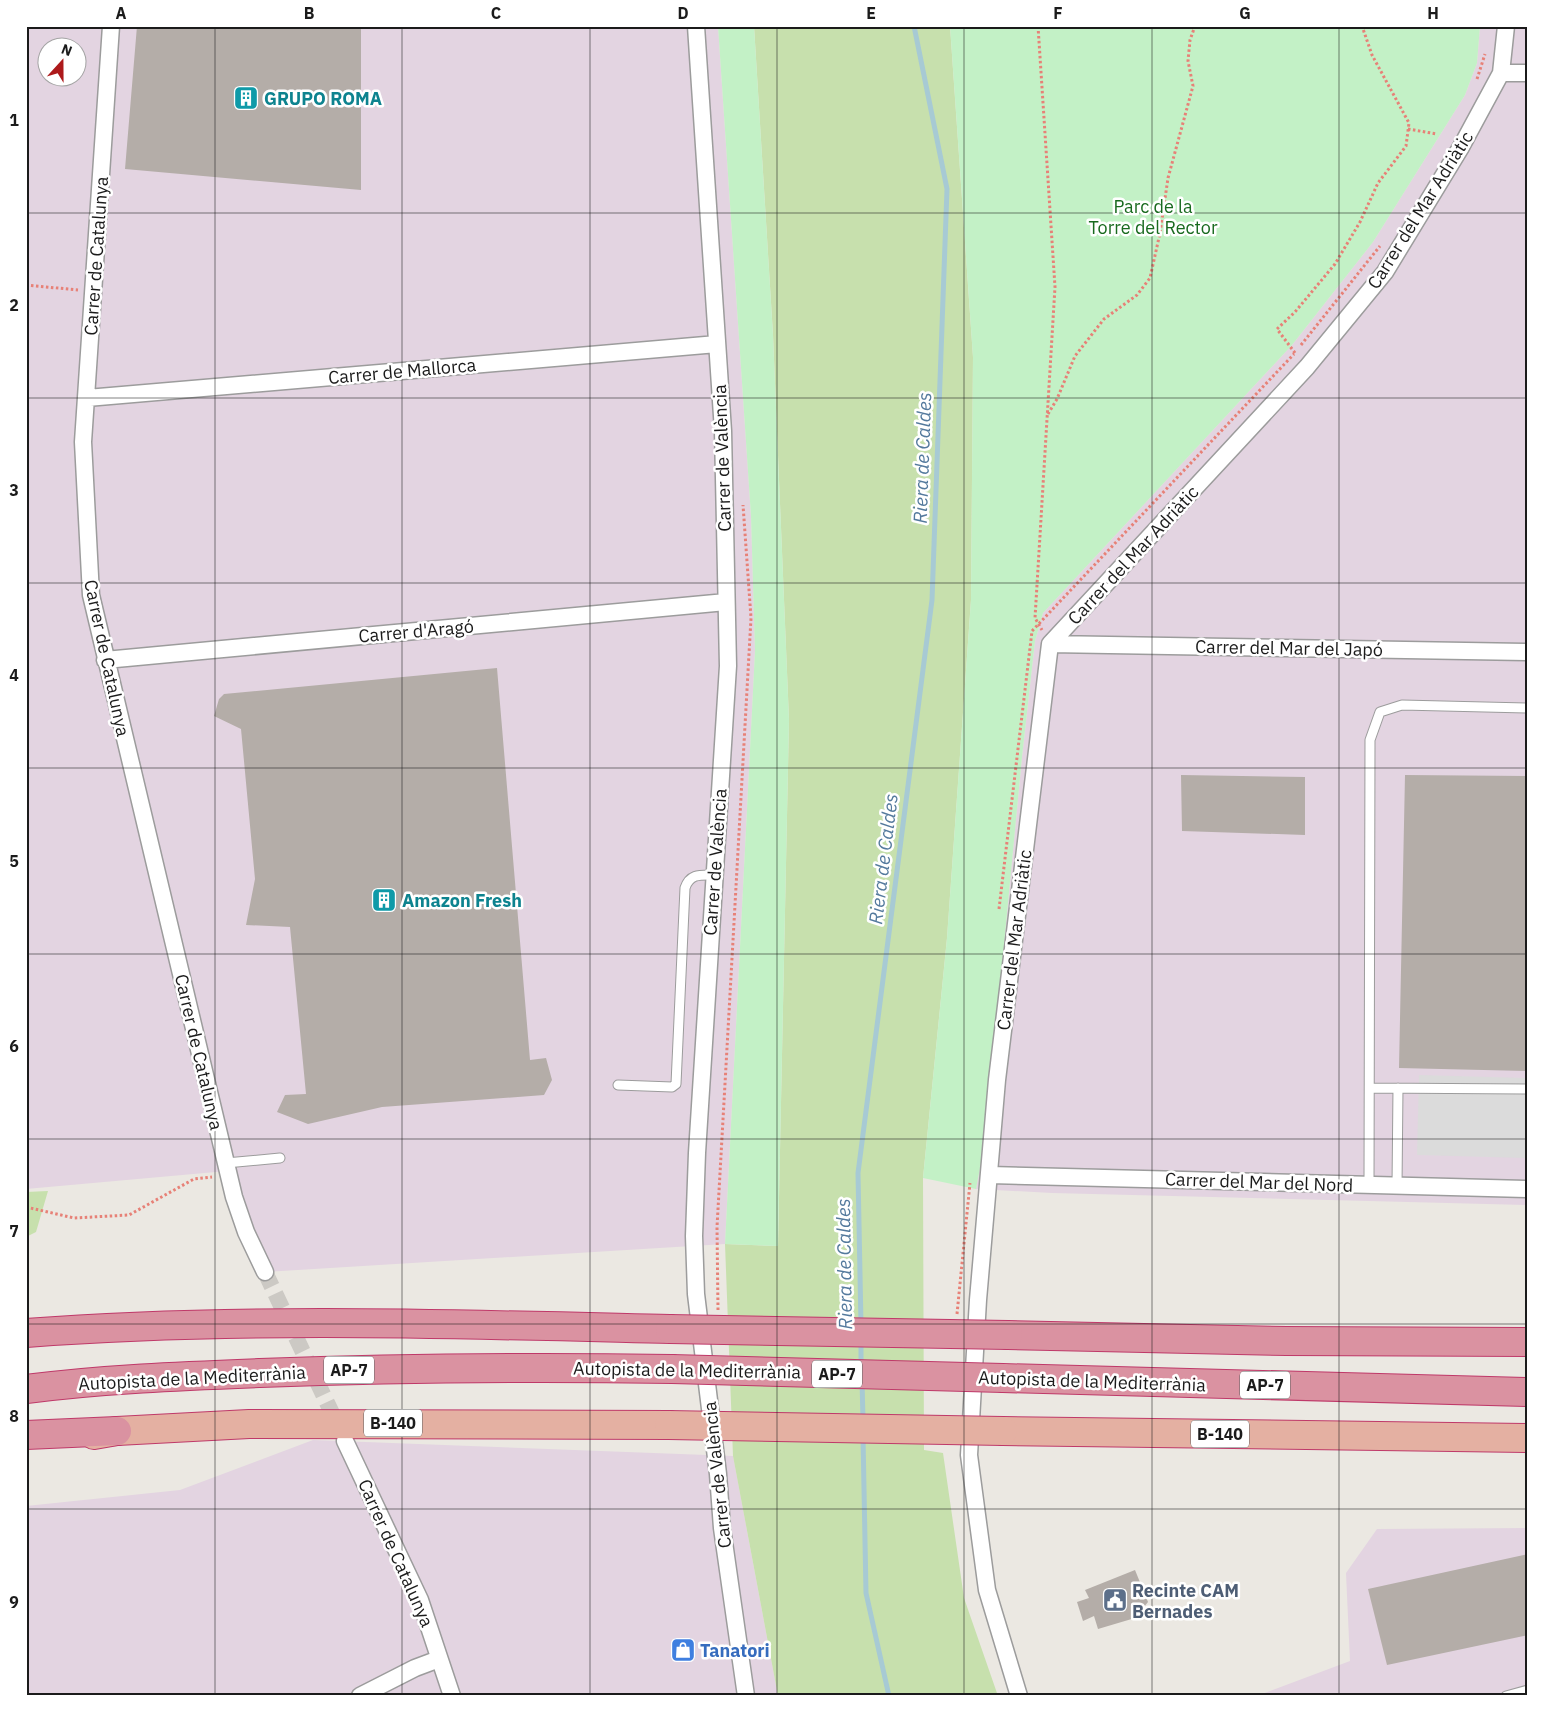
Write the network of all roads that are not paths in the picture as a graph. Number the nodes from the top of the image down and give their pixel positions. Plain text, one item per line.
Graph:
1 (111, 26) edge
2 (696, 26) edge
3 (1506, 26) edge
4 (1501, 73) junction
5 (1528, 73) edge
6 (717, 344) junction
7 (86, 398) junction
8 (726, 602) junction
9 (1050, 644) junction
10 (1528, 652) edge
11 (105, 660) junction
12 (1528, 708) edge
13 (714, 875) junction
14 (618, 1085) dead end
15 (1370, 1088) junction
16 (1398, 1088) junction
17 (1528, 1089) edge
18 (280, 1158) dead end
19 (227, 1169) junction
20 (990, 1175) junction
21 (1369, 1186) junction
22 (1397, 1186) junction
23 (1528, 1189) edge
24 (265, 1272) tunnel mouth
25 (26, 1333) edge
26 (1528, 1342) edge
27 (26, 1389) edge
28 (1528, 1392) edge
29 (116, 1431) junction
30 (26, 1435) edge
31 (1528, 1438) edge
32 (346, 1441) tunnel mouth
33 (26, 1446) edge
34 (439, 1659) junction
35 (1528, 1690) edge
36 (360, 1696) edge
37 (452, 1696) edge
38 (746, 1696) edge
39 (1019, 1696) edge
40 (1506, 1696) edge

1 - 7 street, Carrer de Catalunya
2 - 6 street, Carrer de València
3 - 4 street, Carrer del Mar Adriàtic
4 - 5 street
4 - 9 street, Carrer del Mar Adriàtic
6 - 7 street, Carrer de Mallorca
6 - 8 street, Carrer de València
7 - 11 street, Carrer de Catalunya
8 - 11 street, Carrer d'Aragó
8 - 13 street, Carrer de València
9 - 10 street, Carrer del Mar del Japó
9 - 20 street, Carrer del Mar Adriàtic
11 - 19 street, Carrer de Catalunya
12 - 15 lane
13 - 14 lane
13 - 38 street, Carrer de València
15 - 16 lane
15 - 21 lane
16 - 17 lane
16 - 22 lane
18 - 19 lane
19 - 24 street, Carrer de Catalunya
20 - 21 street, Carrer del Mar del Nord
20 - 39 street, Carrer del Mar Adriàtic
21 - 22 street, Carrer del Mar del Nord
22 - 23 street, Carrer del Mar del Nord
25 - 26 highway, bridge
27 - 28 highway, Autopista de la Mediterrània / AP-7, bridge
29 - 30 highway
29 - 31 highway, B-140, bridge
29 - 33 highway, B-140
32 - 34 street, Carrer de Catalunya
34 - 36 street
34 - 37 street, Carrer de Catalunya
35 - 40 lane

